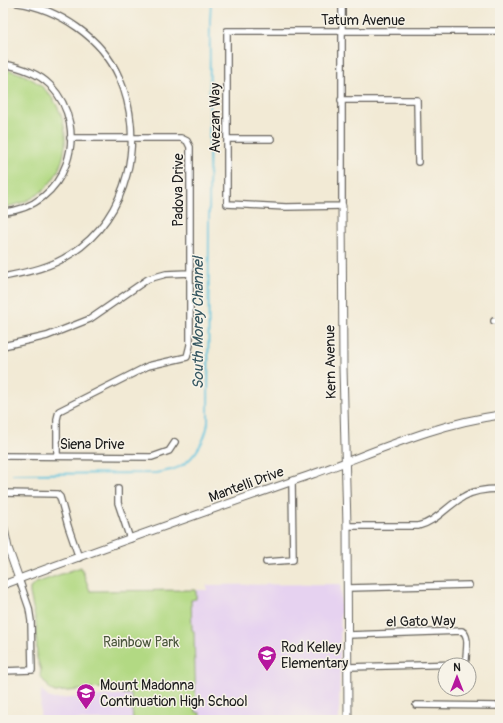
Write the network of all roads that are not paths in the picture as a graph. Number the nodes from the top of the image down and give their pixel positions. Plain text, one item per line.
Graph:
1 (18, 3) edge
2 (342, 3) edge
3 (227, 31) joint
4 (500, 31) edge
5 (342, 32) junction
6 (3, 64) edge
7 (341, 100) junction
8 (70, 138) junction
9 (132, 138) junction
10 (227, 140) junction
11 (271, 140) dead end
12 (418, 162) dead end
13 (342, 206) junction
14 (3, 212) edge
15 (189, 274) junction
16 (3, 277) edge
17 (3, 346) edge
18 (500, 415) edge
19 (175, 442) dead end
20 (3, 456) edge
21 (57, 456) junction
22 (346, 462) junction
23 (292, 481) junction
24 (500, 489) edge
25 (118, 490) dead end
26 (3, 493) edge
27 (3, 524) edge
28 (347, 526) junction
29 (130, 539) junction
30 (78, 558) junction
31 (266, 562) dead end
32 (19, 578) junction
33 (3, 585) edge
34 (469, 585) dead end
35 (348, 588) junction
36 (348, 635) junction
37 (348, 667) junction
38 (3, 671) edge
39 (416, 705) dead end
40 (500, 706) edge
41 (348, 720) edge

1 - 9 street
2 - 5 street, Kern Avenue
3 - 5 street, Tatum Avenue
3 - 10 street, Avezan Way
4 - 5 street, Tatum Avenue
5 - 7 street, Kern Avenue
6 - 8 street
7 - 12 street
7 - 13 street, Kern Avenue
8 - 9 street, Padova Drive
8 - 14 street
9 - 15 street, Padova Drive
9 - 16 street
10 - 11 street
10 - 13 street, Avezan Way
13 - 22 street, Kern Avenue
15 - 17 street
15 - 21 street, Padova Drive
18 - 22 street, Mantelli Drive
19 - 21 street, Siena Drive
20 - 21 street, Siena Drive
22 - 23 street, Mantelli Drive
22 - 28 street, Kern Avenue
23 - 29 street, Mantelli Drive
23 - 31 street
24 - 28 street
25 - 29 street
26 - 30 street
27 - 32 street
28 - 35 street, Kern Avenue
29 - 30 street, Mantelli Drive
30 - 32 street, Mantelli Drive
32 - 33 street, Mantelli Drive
32 - 38 street
34 - 35 street
35 - 36 street, Kern Avenue
36 - 37 street, Kern Avenue
36 - 37 street, el Gato Way
37 - 41 street, Kern Avenue
39 - 40 street

